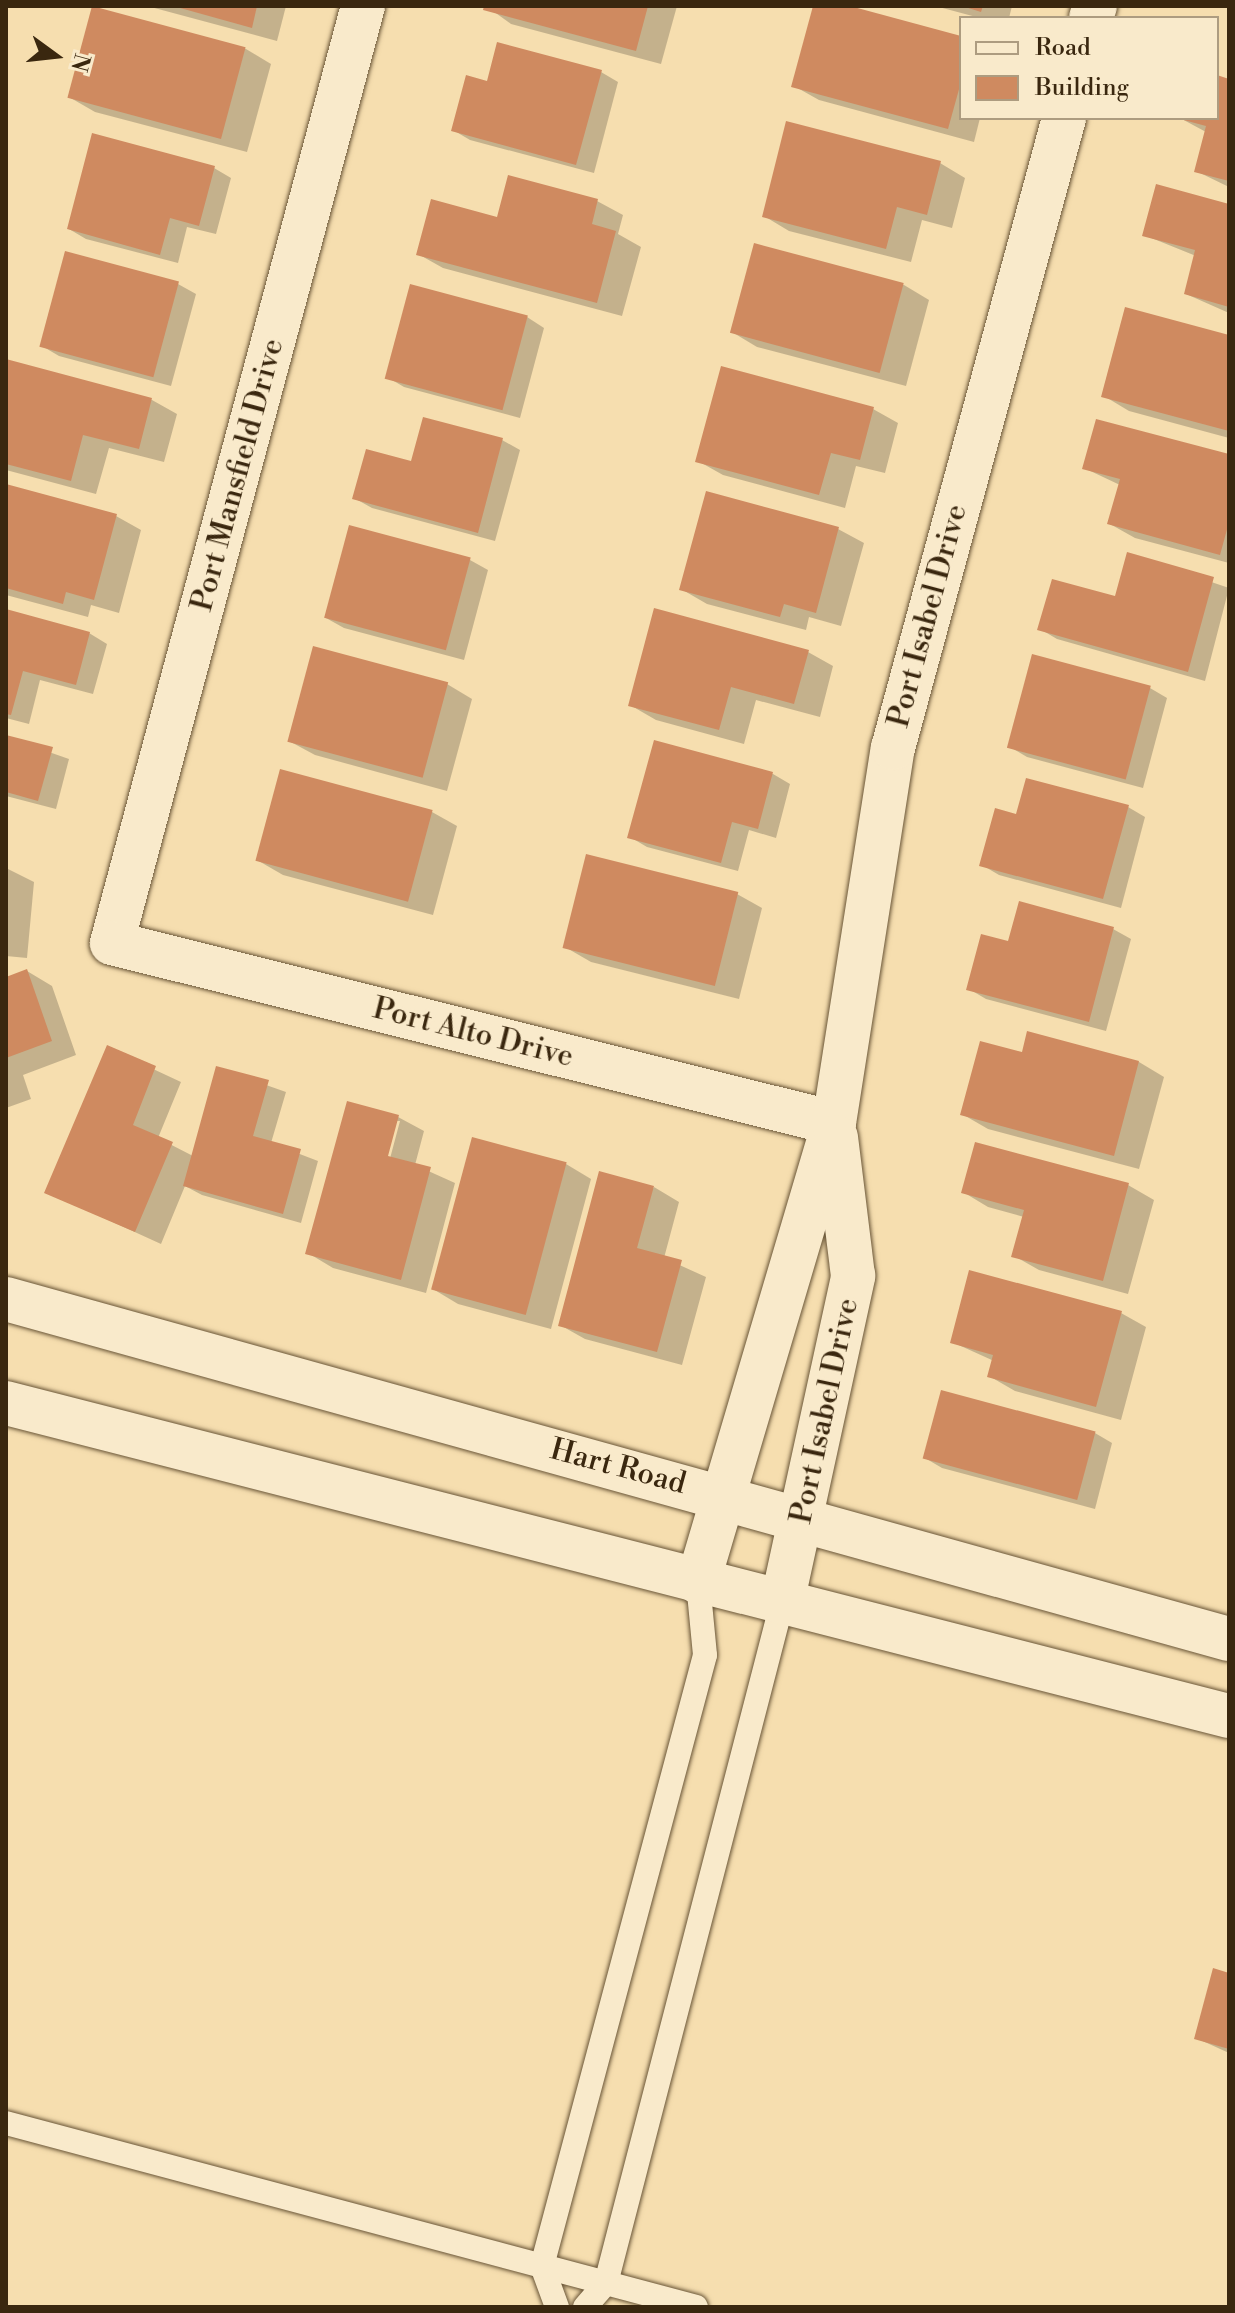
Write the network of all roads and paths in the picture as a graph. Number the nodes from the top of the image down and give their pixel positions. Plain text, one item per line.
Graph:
1 (363, 6) edge
2 (1063, 120) edge
3 (112, 943) joint
4 (834, 1123) junction
5 (6, 1299) edge
6 (6, 1403) edge
7 (722, 1495) junction
8 (803, 1517) junction
9 (698, 1582) junction
10 (782, 1603) junction
11 (1229, 1639) edge
12 (1229, 1716) edge
13 (6, 2123) edge
14 (542, 2266) junction
15 (606, 2283) junction
16 (557, 2307) edge
17 (585, 2307) edge
18 (696, 2307) edge

1 - 3 street, Port Mansfield Drive
2 - 4 street, Port Isabel Drive
3 - 4 street, Port Alto Drive
4 - 7 street, Port Isabel Drive
4 - 8 street, Port Isabel Drive
5 - 7 street, Hart Road
6 - 9 street
7 - 8 street, Hart Road
7 - 9 street, Port Isabel Drive
8 - 10 street, Port Isabel Drive
8 - 11 street, Hart Road
9 - 10 street
9 - 14 lane
10 - 12 street
10 - 15 lane
13 - 14 lane
14 - 15 lane
14 - 16 lane
15 - 17 lane
15 - 18 lane

